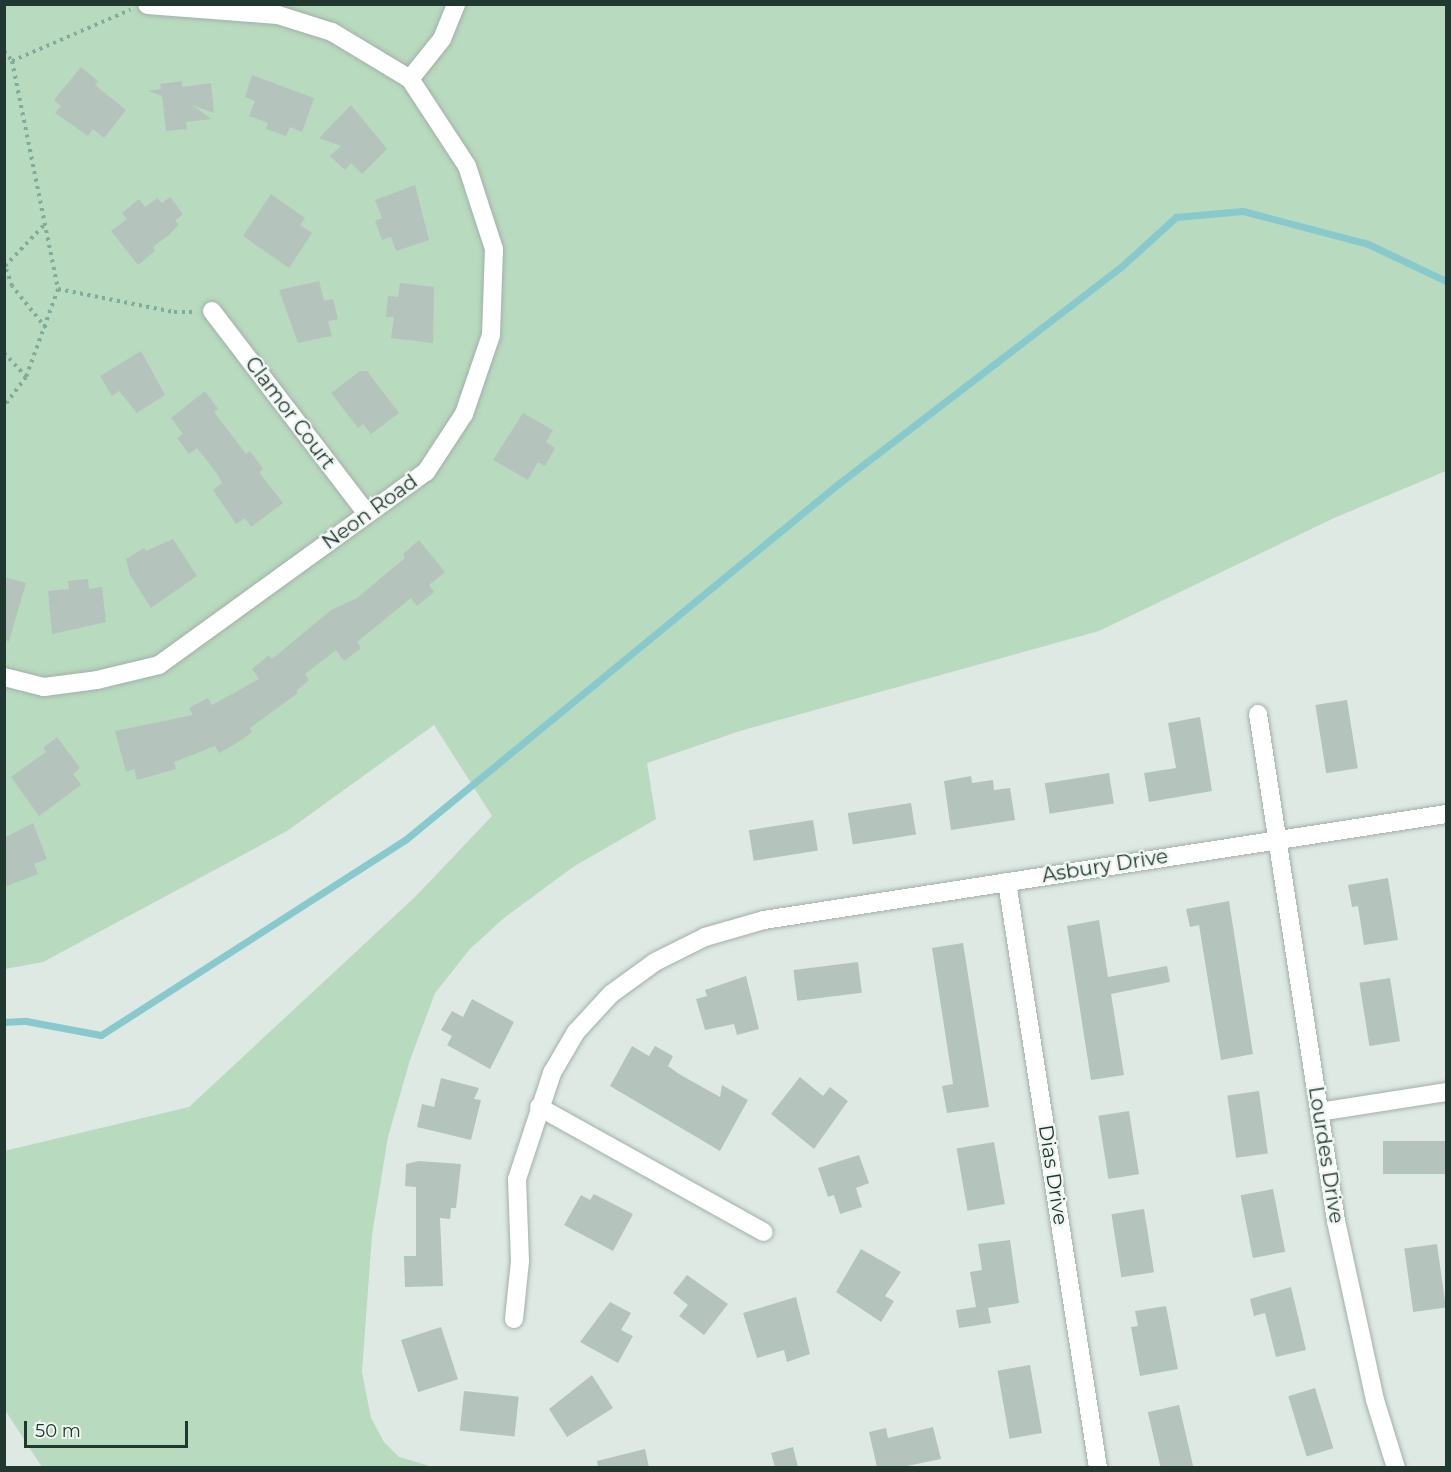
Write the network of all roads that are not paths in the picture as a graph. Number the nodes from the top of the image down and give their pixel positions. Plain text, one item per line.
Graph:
1 (456, 4) edge
2 (147, 5) edge
3 (410, 79) junction
4 (212, 311) road end
5 (367, 514) junction
6 (4, 676) edge
7 (1258, 714) dead end
8 (1446, 814) edge
9 (1276, 838) junction
10 (1007, 882) junction
11 (1446, 1092) edge
12 (539, 1107) junction
13 (1319, 1112) junction
14 (764, 1232) dead end
15 (514, 1319) dead end
16 (1098, 1467) edge
17 (1396, 1467) edge

1 - 3 street
2 - 3 street, Neon Road
3 - 5 street, Neon Road
4 - 5 street, Clamor Court
5 - 6 street, Neon Road
7 - 9 street, Lourdes Drive
8 - 9 street, Asbury Drive
9 - 10 street, Asbury Drive
9 - 13 street, Lourdes Drive
10 - 12 street, Asbury Drive
10 - 16 street, Dias Drive
11 - 13 street
12 - 14 street
12 - 15 street, Asbury Drive
13 - 17 street, Lourdes Drive

